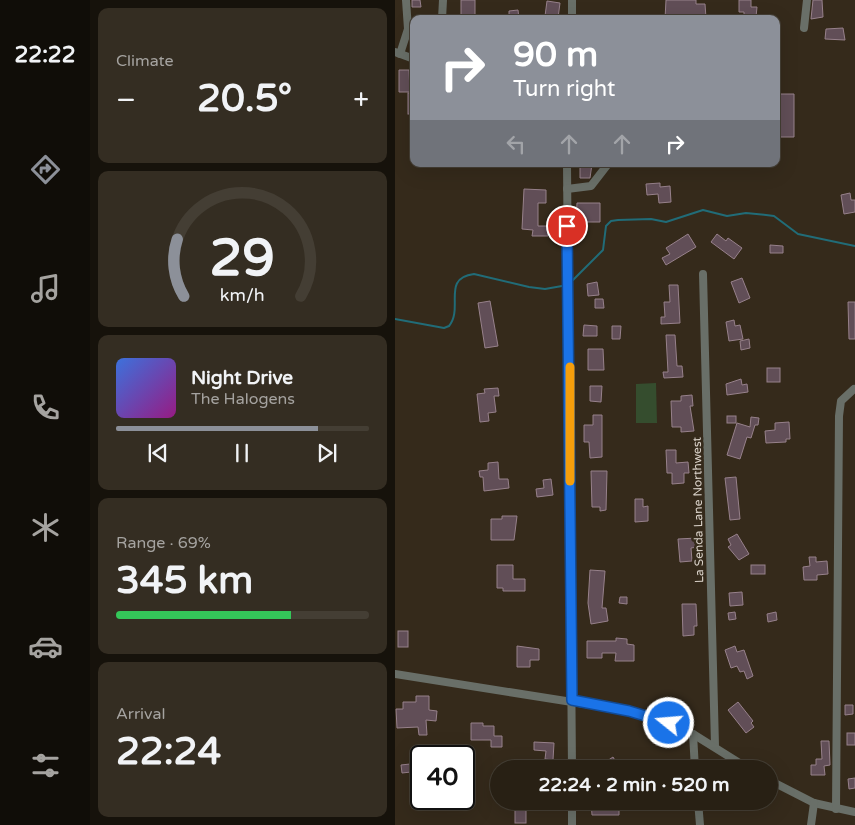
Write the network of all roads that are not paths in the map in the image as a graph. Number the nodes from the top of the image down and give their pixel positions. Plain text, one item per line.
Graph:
1 (406, 0) edge
2 (443, 0) edge
3 (572, 0) edge
4 (807, 0) edge
5 (442, 15) edge
6 (572, 15) edge
7 (805, 28) dead end
8 (398, 53) edge
9 (410, 58) edge
10 (567, 167) edge
11 (606, 167) edge
12 (567, 189) junction
13 (703, 274) dead end
14 (854, 388) edge
15 (395, 674) edge
16 (572, 700) junction
17 (693, 734) junction
18 (715, 746) junction
19 (572, 760) edge
20 (694, 760) edge
21 (736, 760) edge
22 (778, 785) edge
23 (814, 804) junction
24 (836, 808) junction
25 (572, 810) edge
26 (699, 810) edge
27 (855, 812) edge
28 (571, 825) edge
29 (700, 825) edge
30 (811, 825) edge

1 - 8 street
2 - 5 street
3 - 6 street
4 - 7 street
8 - 9 street
10 - 12 street
11 - 12 street
12 - 16 street
13 - 18 street, La Senda Lane Northwest
14 - 24 street
15 - 16 street
16 - 17 street
16 - 19 street
17 - 18 street
17 - 20 street
18 - 21 street
22 - 23 street
23 - 24 street
23 - 30 street
24 - 27 street
25 - 28 street
26 - 29 street

